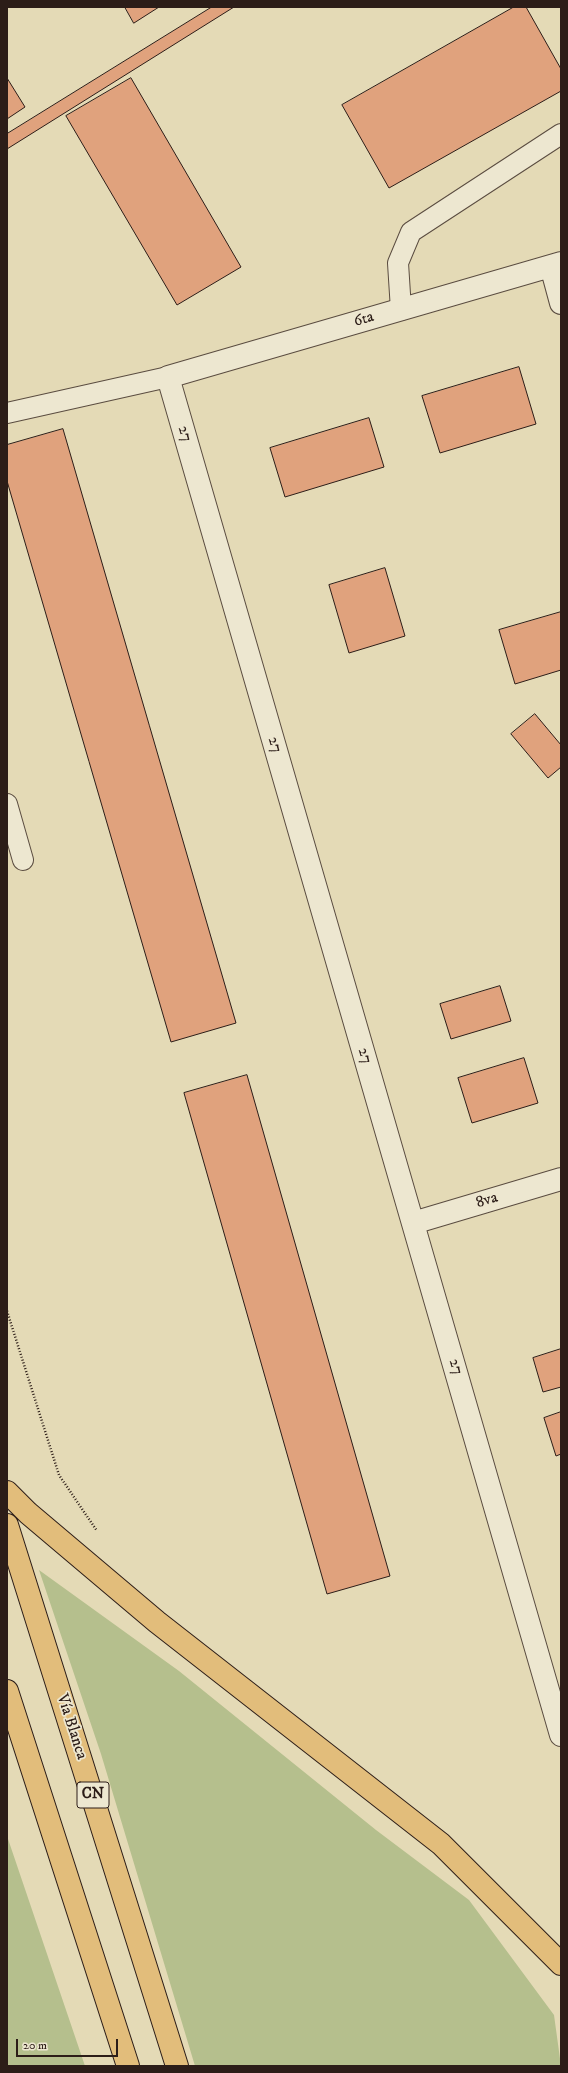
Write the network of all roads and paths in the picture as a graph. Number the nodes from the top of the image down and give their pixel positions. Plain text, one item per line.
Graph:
1 (561, 134) edge
2 (556, 264) edge
3 (561, 303) edge
4 (401, 310) junction
5 (168, 377) junction
6 (7, 413) edge
7 (7, 804) edge
8 (22, 860) dead end
9 (561, 1179) edge
10 (413, 1223) junction
11 (7, 1311) edge
12 (7, 1492) edge
13 (7, 1525) edge
14 (98, 1532) dead end
15 (7, 1692) edge
16 (561, 1735) edge
17 (561, 1964) edge
18 (128, 2066) edge
19 (177, 2066) edge

1 - 4 lane
2 - 3 street
2 - 4 street, 6ta
4 - 5 street, 6ta
5 - 6 lane
5 - 10 street, 27
7 - 8 lane
9 - 10 street, 8va
10 - 16 street, 27
11 - 14 path
12 - 17 highway
13 - 19 highway, Vía Blanca / CN
15 - 18 highway

